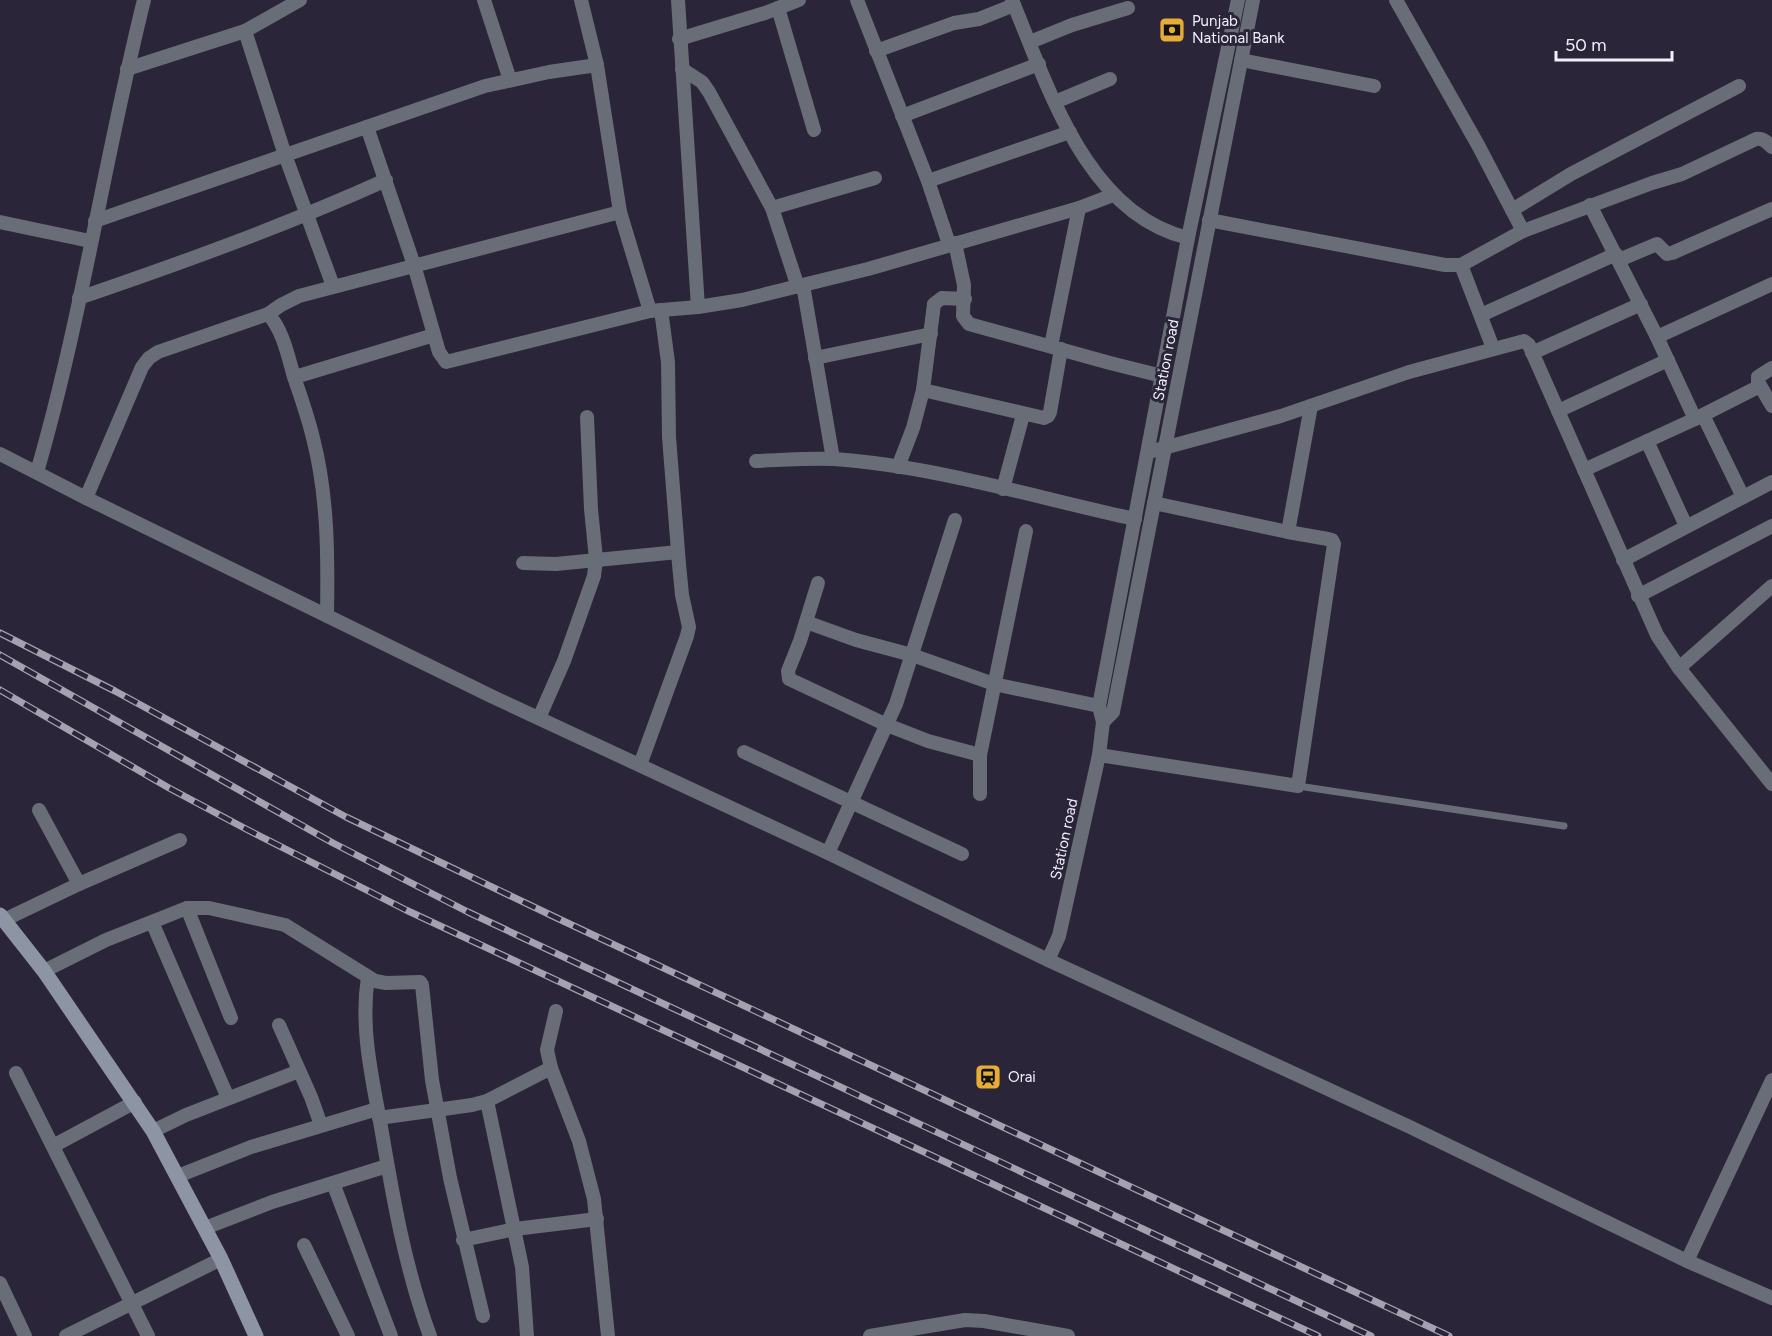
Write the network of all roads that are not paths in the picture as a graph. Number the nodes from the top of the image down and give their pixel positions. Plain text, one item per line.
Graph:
1 (144, 0) edge
2 (300, 0) edge
3 (483, 0) edge
4 (581, 0) edge
5 (678, 0) edge
6 (799, 0) edge
7 (857, 0) edge
8 (1238, 0) edge
9 (1253, 0) edge
10 (1396, 0) edge
11 (1013, 3) edge
12 (778, 8) junction
13 (1128, 8) dead end
14 (245, 31) junction
15 (680, 39) junction
16 (1030, 42) junction
17 (876, 51) junction
18 (1241, 60) junction
19 (1039, 64) junction
20 (597, 65) junction
21 (127, 69) junction
22 (682, 69) junction
23 (510, 80) junction
24 (1110, 80) dead end
25 (1374, 86) dead end
26 (1739, 86) dead end
27 (1055, 102) junction
28 (902, 116) junction
29 (367, 126) junction
30 (814, 130) dead end
31 (1070, 132) junction
32 (1772, 147) edge
33 (285, 155) junction
34 (875, 177) dead end
35 (386, 180) junction
36 (928, 181) junction
37 (1113, 195) junction
38 (1590, 205) junction
39 (772, 208) junction
40 (1079, 208) junction
41 (1772, 209) edge
42 (1512, 210) junction
43 (620, 212) junction
44 (306, 216) junction
45 (1209, 220) junction
46 (95, 221) junction
47 (0, 222) edge
48 (1523, 231) junction
49 (1188, 238) junction
50 (90, 241) junction
51 (952, 244) junction
52 (1617, 257) junction
53 (1461, 265) junction
54 (414, 266) junction
55 (1772, 284) edge
56 (333, 286) junction
57 (800, 286) junction
58 (79, 298) junction
59 (965, 299) junction
60 (1641, 304) junction
61 (698, 307) junction
62 (656, 311) junction
63 (268, 314) junction
64 (1481, 315) junction
65 (931, 334) junction
66 (434, 335) junction
67 (1657, 337) junction
68 (1056, 348) junction
69 (1493, 348) junction
70 (1532, 353) junction
71 (815, 358) junction
72 (1668, 360) junction
73 (1772, 368) edge
74 (1162, 376) junction
75 (295, 377) junction
76 (1760, 386) junction
77 (923, 390) junction
78 (1311, 406) junction
79 (1772, 406) edge
80 (1558, 411) junction
81 (1023, 415) junction
82 (587, 417) dead end
83 (1699, 417) junction
84 (1647, 441) junction
85 (1166, 448) junction
86 (1149, 452) junction
87 (0, 454) edge
88 (833, 459) junction
89 (756, 461) dead end
90 (898, 467) junction
91 (1584, 470) junction
92 (37, 472) junction
93 (1772, 482) edge
94 (1003, 489) junction
95 (1743, 497) junction
96 (86, 498) junction
97 (1154, 503) junction
98 (1135, 519) junction
99 (955, 520) dead end
100 (1686, 526) junction
101 (1772, 526) edge
102 (1026, 531) dead end
103 (1288, 532) junction
104 (678, 552) junction
105 (596, 559) junction
106 (1623, 560) junction
107 (523, 563) dead end
108 (818, 583) dead end
109 (1772, 586) edge
110 (1638, 596) junction
111 (327, 616) junction
112 (806, 622) junction
113 (912, 656) junction
114 (1679, 668) junction
115 (994, 684) junction
116 (1099, 706) junction
117 (539, 718) junction
118 (1103, 722) junction
119 (886, 725) junction
120 (744, 752) dead end
121 (1099, 754) junction
122 (981, 755) junction
123 (640, 765) junction
124 (1772, 784) edge
125 (1298, 786) junction
126 (980, 794) dead end
127 (852, 801) junction
128 (39, 810) dead end
129 (1564, 826) dead end
130 (180, 840) dead end
131 (828, 853) junction
132 (962, 855) dead end
133 (79, 884) junction
134 (187, 909) junction
135 (2, 917) edge
136 (152, 922) junction
137 (1048, 960) junction
138 (44, 971) junction
139 (368, 977) junction
140 (556, 1011) dead end
141 (231, 1018) dead end
142 (279, 1025) dead end
143 (551, 1068) junction
144 (299, 1071) junction
145 (16, 1073) dead end
146 (1771, 1083) edge
147 (228, 1098) junction
148 (488, 1101) junction
149 (135, 1102) junction
150 (438, 1110) junction
151 (378, 1114) junction
152 (321, 1125) junction
153 (153, 1131) junction
154 (53, 1146) junction
155 (387, 1166) junction
156 (178, 1176) junction
157 (333, 1183) junction
158 (597, 1219) junction
159 (205, 1228) junction
160 (515, 1229) junction
161 (463, 1240) junction
162 (304, 1245) dead end
163 (221, 1259) junction
164 (1687, 1261) junction
165 (0, 1283) edge
166 (1772, 1298) edge
167 (131, 1303) junction
168 (483, 1316) dead end
169 (944, 1330) edge
170 (1016, 1332) edge
171 (25, 1336) edge
172 (66, 1336) edge
173 (148, 1336) edge
174 (256, 1336) edge
175 (348, 1336) edge
176 (391, 1336) edge
177 (430, 1336) edge
178 (527, 1336) edge
179 (608, 1336) edge
180 (870, 1336) edge
181 (1068, 1336) edge

1 - 21 street
2 - 14 street
3 - 23 street
4 - 20 street
5 - 15 street
6 - 12 street
7 - 17 street
8 - 49 street, Station road
9 - 18 street, Station road
10 - 42 street
11 - 16 street
11 - 17 street
12 - 15 street
12 - 30 street
13 - 16 street
14 - 21 street
14 - 33 street
15 - 22 street
16 - 19 street
17 - 28 street
18 - 25 street
18 - 45 street, Station road
19 - 27 street
19 - 28 street
20 - 23 street
20 - 43 street
21 - 46 street
22 - 39 street
22 - 61 street
23 - 29 street
24 - 27 street
26 - 42 street
27 - 31 street
28 - 36 street
29 - 33 street
29 - 35 street
31 - 36 street
31 - 37 street
32 - 38 street
33 - 44 street
33 - 46 street
34 - 39 street
35 - 44 street
35 - 54 street
36 - 51 street
37 - 40 street
37 - 49 street
38 - 48 street
38 - 52 street
39 - 57 street
40 - 51 street
40 - 68 street
41 - 52 street
42 - 48 street
43 - 54 street
43 - 62 street
44 - 56 street
44 - 58 street
45 - 53 street
45 - 85 street, Station road
46 - 50 street
47 - 50 street
48 - 53 street
49 - 74 street, Station road
50 - 58 street
51 - 57 street
51 - 59 street
52 - 60 street
52 - 64 street
53 - 64 street
54 - 56 street
54 - 66 street
55 - 67 street
56 - 63 street
57 - 61 street
57 - 71 street
58 - 92 street
59 - 65 street
59 - 68 street
60 - 67 street
60 - 70 street
61 - 62 street
62 - 66 street
62 - 104 street
63 - 75 street
63 - 96 street
64 - 69 street
65 - 71 street
65 - 77 street
66 - 75 street
67 - 72 street
68 - 74 street
68 - 81 street
69 - 70 street
69 - 78 street
70 - 80 street
71 - 88 street
72 - 80 street
72 - 83 street
73 - 76 street
74 - 86 street, Station road
75 - 111 street
76 - 79 street
76 - 83 street
77 - 81 street
77 - 90 street
78 - 85 street
78 - 103 street
80 - 91 street
81 - 94 street
82 - 105 street
83 - 84 street
83 - 95 street
84 - 91 street
84 - 100 street
85 - 86 street
85 - 97 street, Station road
86 - 98 street, Station road
87 - 92 street
88 - 89 street
88 - 90 street
90 - 94 street
91 - 106 street
92 - 96 street
93 - 95 street
94 - 98 street
95 - 100 street
96 - 111 street
97 - 103 street
97 - 118 street, Station road
98 - 116 street, Station road
99 - 113 street
100 - 106 street
101 - 110 street
102 - 115 street
103 - 125 street
104 - 105 street
104 - 123 street
105 - 107 street
105 - 117 street
106 - 110 street
108 - 112 street
109 - 114 street
110 - 114 street
111 - 117 street
112 - 113 street
112 - 119 street
113 - 115 street
113 - 119 street
114 - 124 street
115 - 116 street
115 - 122 street
116 - 118 street, Station road
117 - 123 street
118 - 121 street, Station road
119 - 122 street
119 - 127 street
120 - 127 street
121 - 125 street
121 - 137 street, Station road
122 - 126 street
123 - 131 street
125 - 129 lane
127 - 131 street
127 - 132 street
128 - 133 street
130 - 133 street
131 - 137 street
133 - 135 street
134 - 136 street
134 - 139 street
134 - 141 street
135 - 138 street
136 - 138 street
136 - 147 street
137 - 164 street
138 - 149 street
139 - 150 street
139 - 151 street
140 - 143 street
142 - 144 street
143 - 148 street
143 - 158 street
144 - 147 street
144 - 152 street
145 - 154 street
146 - 164 street
147 - 153 street
148 - 150 street
148 - 160 street
149 - 153 street
149 - 154 street
150 - 151 street
150 - 161 street
151 - 152 street
151 - 155 street
152 - 156 street
153 - 156 street
154 - 167 street
155 - 157 street
155 - 177 street
156 - 159 street
157 - 159 street
157 - 176 street
158 - 160 street
158 - 179 street
159 - 163 street
160 - 161 street
160 - 178 street
161 - 168 street
162 - 175 street
163 - 167 street
163 - 174 street
164 - 166 street
165 - 171 street
167 - 172 street
167 - 173 street
169 - 170 street
169 - 180 street
170 - 181 street

